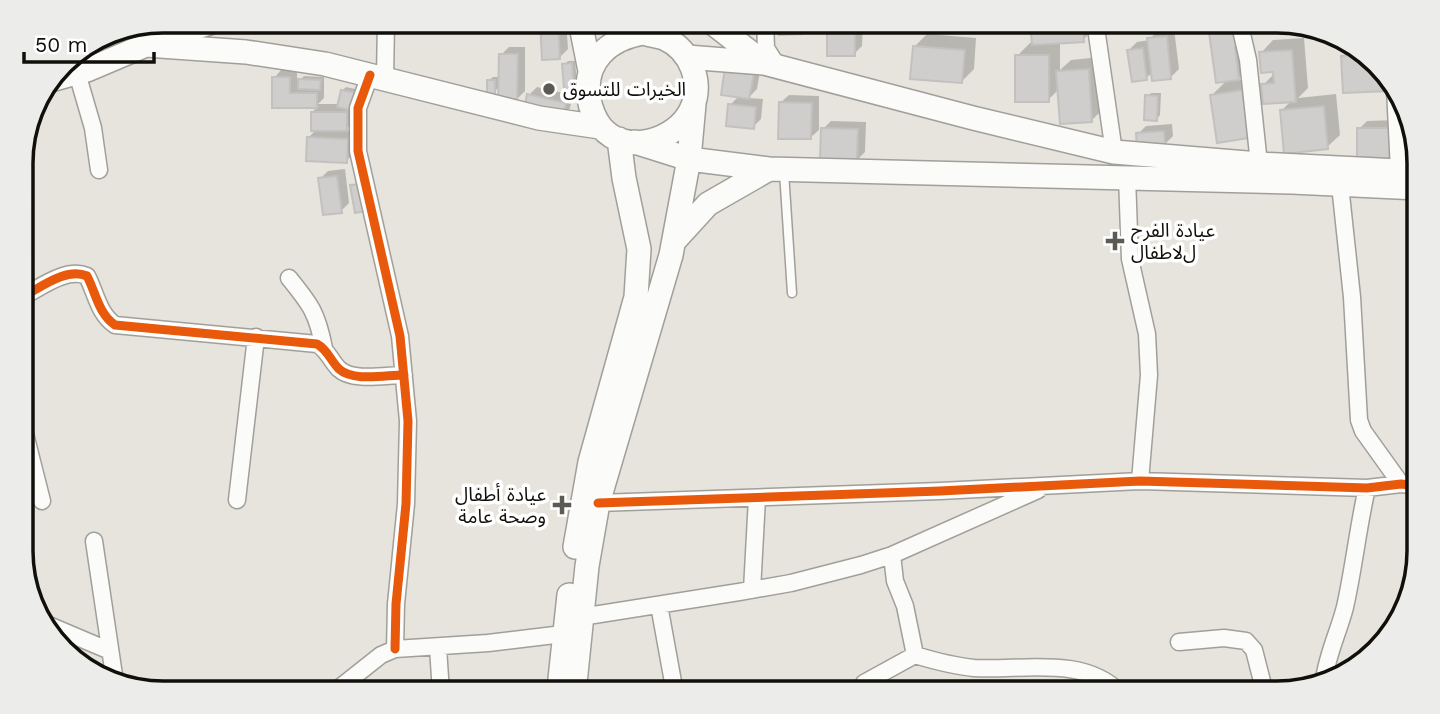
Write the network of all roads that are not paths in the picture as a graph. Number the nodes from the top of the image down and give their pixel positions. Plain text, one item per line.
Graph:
1 (180, 33) edge
2 (384, 33) edge
3 (582, 33) edge
4 (643, 33) joint
5 (673, 33) edge
6 (727, 33) edge
7 (765, 33) edge
8 (1097, 33) edge
9 (1241, 33) edge
10 (146, 45) junction
11 (682, 52) junction
12 (84, 60) edge
13 (771, 65) junction
14 (590, 71) junction
15 (82, 72) junction
16 (67, 76) edge
17 (377, 77) junction
18 (694, 104) junction
19 (618, 136) junction
20 (1114, 152) junction
21 (689, 159) junction
22 (1259, 164) junction
23 (776, 169) junction
24 (99, 170) dead end
25 (1127, 177) junction
26 (1407, 179) edge
27 (1407, 180) edge
28 (1340, 184) junction
29 (674, 242) junction
30 (289, 278) dead end
31 (34, 291) edge
32 (792, 293) dead end
33 (256, 337) junction
34 (324, 348) junction
35 (404, 375) junction
36 (33, 466) edge
37 (1140, 481) junction
38 (1401, 484) junction
39 (1047, 485) junction
40 (1407, 485) edge
41 (1367, 488) junction
42 (757, 498) junction
43 (237, 500) dead end
44 (42, 501) dead end
45 (598, 503) junction
46 (94, 541) dead end
47 (892, 555) junction
48 (752, 590) junction
49 (659, 605) junction
50 (582, 617) junction
51 (60, 630) edge
52 (563, 634) junction
53 (1179, 642) dead end
54 (438, 647) junction
55 (394, 649) junction
56 (110, 651) junction
57 (915, 655) junction
58 (109, 669) edge
59 (1325, 671) edge
60 (869, 680) edge
61 (1105, 680) edge
62 (1262, 680) edge
63 (348, 681) edge
64 (440, 681) edge
65 (560, 681) edge
66 (575, 681) edge
67 (673, 681) edge

1 - 10 main road
2 - 17 street
3 - 14 main road
4 - 11 main road
4 - 14 main road
5 - 11 main road
6 - 13 main road
7 - 13 street
8 - 20 street
9 - 22 street
10 - 15 main road
10 - 17 main road
11 - 13 main road
11 - 18 main road
12 - 15 street
13 - 20 main road
14 - 19 main road
15 - 16 main road
15 - 24 street
17 - 19 main road
17 - 35 street
18 - 19 main road
18 - 21 main road
19 - 21 main road
19 - 52 main road
20 - 22 main road
21 - 23 main road
21 - 29 main road
22 - 26 main road
23 - 25 main road
23 - 29 main road
23 - 32 lane
25 - 28 main road
25 - 37 street
27 - 28 main road
28 - 38 street
29 - 45 main road
30 - 34 street
31 - 33 street
33 - 34 street
33 - 43 street
34 - 35 street
35 - 55 street
36 - 44 street
37 - 39 street
37 - 41 street
38 - 40 street
38 - 41 street
39 - 42 street
39 - 47 street
41 - 59 street
42 - 45 street
42 - 48 street
45 - 50 main road
46 - 56 street
47 - 48 street
47 - 57 street
48 - 49 street
49 - 50 street
49 - 67 street
50 - 66 main road
51 - 56 street
52 - 54 street
52 - 65 main road
53 - 62 street
54 - 55 street
54 - 64 street
55 - 63 street
56 - 58 street
57 - 60 street
57 - 61 street

